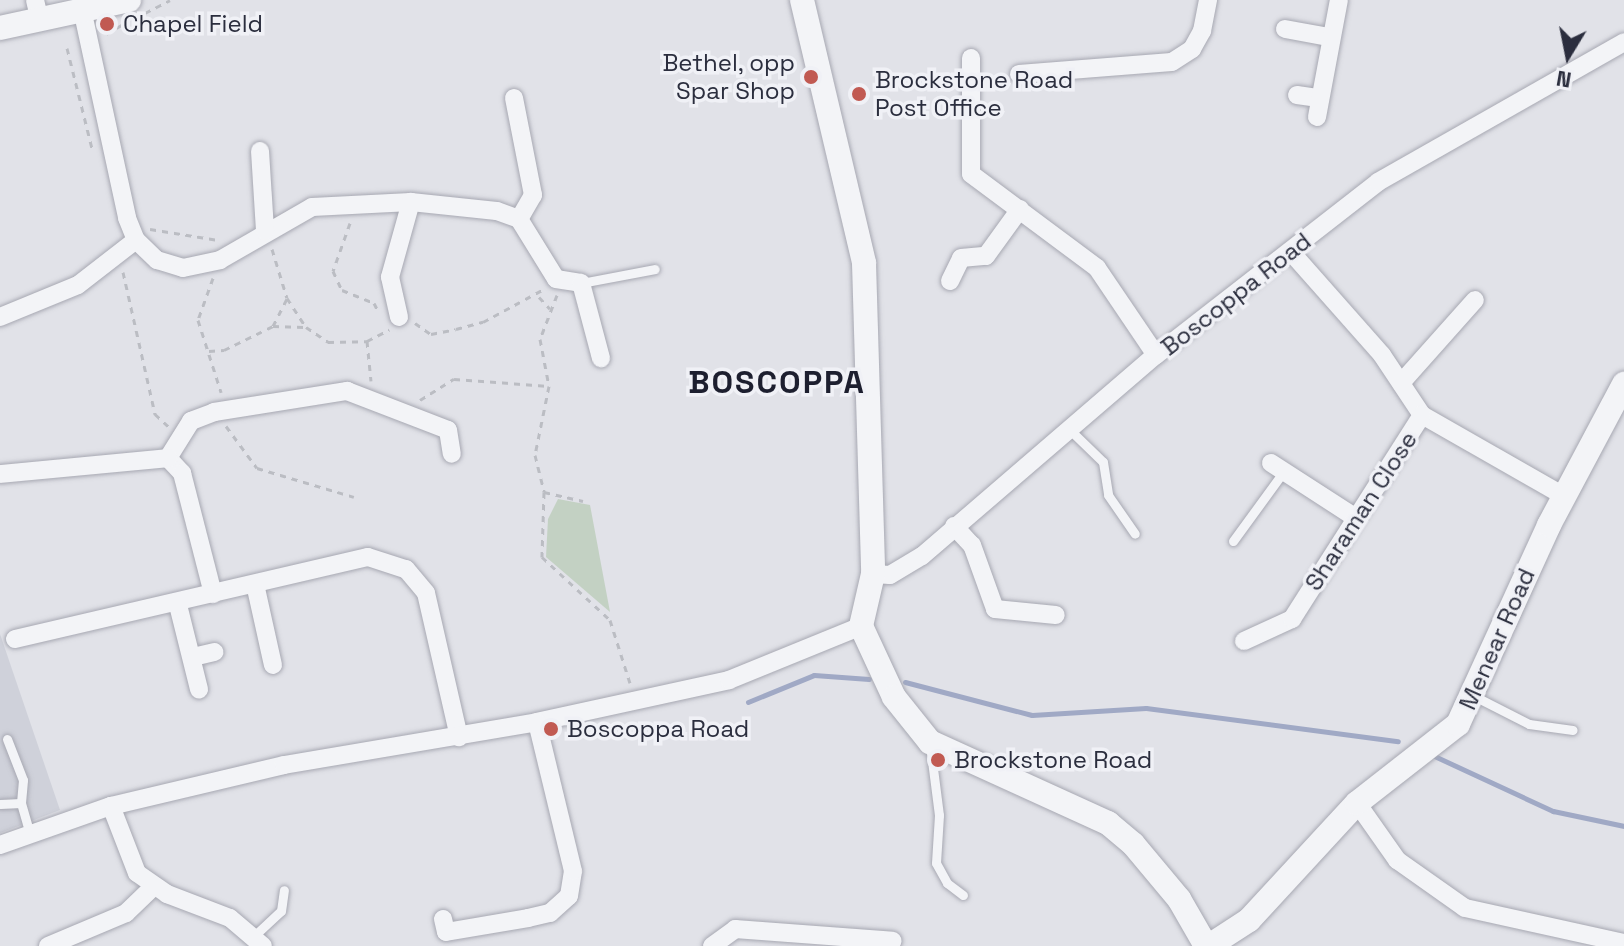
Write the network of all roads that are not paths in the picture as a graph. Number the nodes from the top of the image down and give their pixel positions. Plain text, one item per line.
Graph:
1 (129, 0) edge
2 (802, 0) edge
3 (1208, 0) edge
4 (1339, 0) edge
5 (37, 9) edge
6 (82, 9) junction
7 (0, 28) edge
8 (1285, 29) dead end
9 (1329, 37) junction
10 (1624, 42) edge
11 (971, 58) dead end
12 (1027, 67) dead end
13 (1297, 95) dead end
14 (514, 98) dead end
15 (260, 151) dead end
16 (411, 202) junction
17 (1020, 209) junction
18 (519, 219) junction
19 (265, 231) junction
20 (133, 233) junction
21 (1291, 252) junction
22 (655, 269) dead end
23 (950, 281) dead end
24 (581, 283) junction
25 (1475, 300) dead end
26 (0, 317) edge
27 (396, 324) road end
28 (1156, 355) junction
29 (601, 358) dead end
30 (1401, 383) junction
31 (1624, 384) edge
32 (1422, 415) junction
33 (1069, 429) junction
34 (452, 454) dead end
35 (168, 458) junction
36 (1277, 467) joint
37 (0, 474) edge
38 (1564, 496) junction
39 (1356, 518) junction
40 (954, 526) junction
41 (1135, 534) dead end
42 (1233, 541) dead end
43 (873, 574) junction
44 (255, 584) junction
45 (213, 594) junction
46 (178, 605) junction
47 (1056, 615) dead end
48 (861, 626) junction
49 (15, 639) dead end
50 (1244, 641) dead end
51 (214, 652) dead end
52 (193, 657) junction
53 (273, 665) dead end
54 (199, 689) dead end
55 (1472, 695) junction
56 (537, 722) junction
57 (1573, 730) dead end
58 (459, 737) junction
59 (7, 739) dead end
60 (930, 742) junction
61 (21, 803) junction
62 (1357, 803) junction
63 (0, 804) edge
64 (111, 806) junction
65 (30, 834) junction
66 (0, 845) edge
67 (154, 886) junction
68 (284, 890) dead end
69 (963, 895) dead end
70 (443, 919) dead end
71 (259, 940) edge
72 (893, 941) dead end
73 (867, 942) edge
74 (1624, 943) edge
75 (48, 946) edge
76 (712, 946) edge
77 (1208, 946) edge

1 - 6 street
2 - 43 street
3 - 12 street
4 - 9 street
5 - 6 street
5 - 7 street
6 - 20 street
8 - 9 street
9 - 13 street
10 - 21 street, Boscoppa Road
11 - 17 street
14 - 18 street
15 - 19 street
16 - 18 street
16 - 19 street
16 - 27 street
17 - 23 street
17 - 28 street
18 - 24 street
19 - 20 street
20 - 26 street
21 - 28 street, Boscoppa Road
21 - 30 street
22 - 24 lane
24 - 29 street
25 - 30 street
28 - 33 street, Boscoppa Road
30 - 32 street
31 - 38 street, Menear Road
32 - 38 street, Sharaman Close
32 - 39 street, Sharaman Close
33 - 40 street, Boscoppa Road
33 - 41 lane
34 - 35 street
35 - 37 street
35 - 45 street
36 - 39 street
36 - 42 lane
38 - 55 street, Menear Road
39 - 50 street, Sharaman Close
40 - 43 street, Boscoppa Road
40 - 47 street
43 - 48 street
44 - 45 street
44 - 53 street
44 - 58 street
45 - 46 street
46 - 49 street
46 - 52 street
48 - 56 street
48 - 60 street
51 - 52 street
52 - 54 street
55 - 57 lane
55 - 62 street, Menear Road
56 - 58 street
56 - 70 street
58 - 64 street
59 - 61 lane
60 - 69 lane
60 - 77 street
61 - 63 lane
61 - 65 lane
62 - 74 street
62 - 77 street, Menear Road
64 - 65 street
64 - 67 street
65 - 66 street
67 - 71 street
67 - 75 street
68 - 71 lane
72 - 73 street
73 - 76 street

